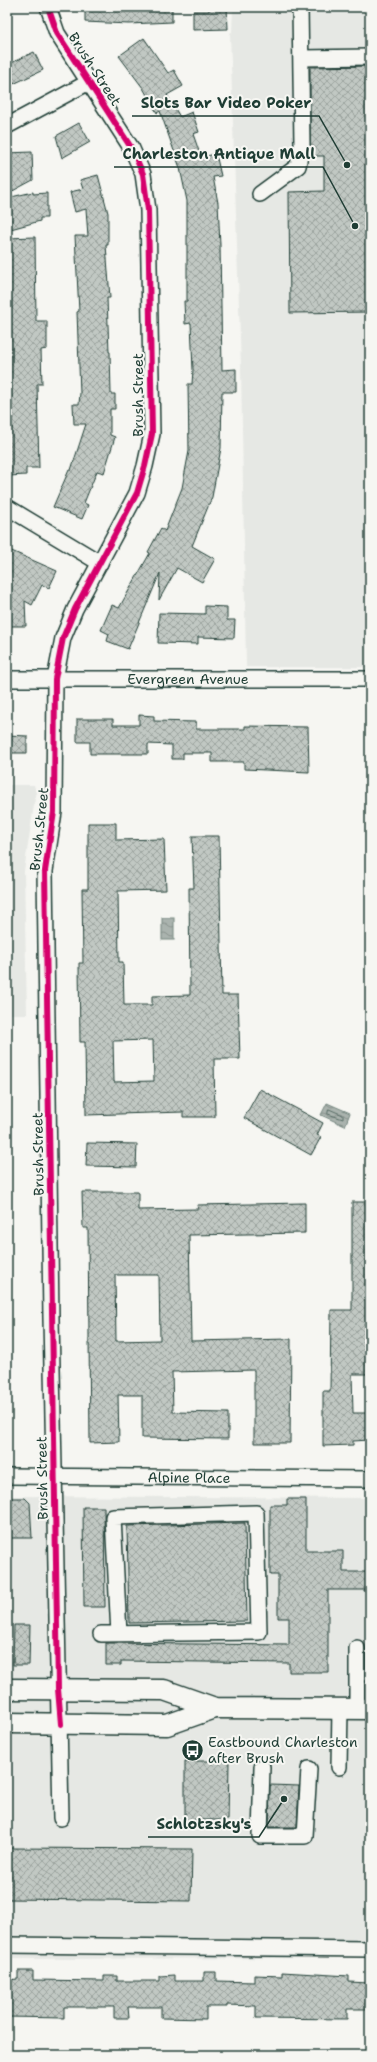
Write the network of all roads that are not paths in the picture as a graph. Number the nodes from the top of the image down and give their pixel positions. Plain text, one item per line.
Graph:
1 (48, 7) edge
2 (300, 7) edge
3 (370, 57) edge
4 (302, 58) junction
5 (89, 82) junction
6 (7, 126) edge
7 (260, 194) dead end
8 (7, 507) edge
9 (100, 563) junction
10 (7, 679) edge
11 (55, 679) junction
12 (370, 680) edge
13 (7, 1476) edge
14 (54, 1476) junction
15 (370, 1479) edge
16 (102, 1634) dead end
17 (119, 1634) junction
18 (357, 1648) dead end
19 (7, 1689) edge
20 (58, 1689) junction
21 (215, 1708) junction
22 (356, 1709) edge
23 (7, 1723) edge
24 (61, 1724) junction
25 (262, 1766) dead end
26 (338, 1766) dead end
27 (309, 1769) dead end
28 (61, 1818) dead end
29 (7, 1946) edge
30 (370, 1949) edge

1 - 5 street, Brush Street
2 - 4 street
3 - 4 street
4 - 7 street
5 - 6 street
5 - 9 street, Brush Street
8 - 9 street
9 - 11 street, Brush Street
10 - 11 street, Evergreen Avenue
11 - 12 street, Evergreen Avenue
11 - 14 street, Brush Street
13 - 14 street, Alpine Place
14 - 15 street, Alpine Place
14 - 20 street, Brush Street
16 - 17 street
17 - 17 street
18 - 22 street
19 - 20 main road
20 - 21 main road
20 - 24 street, Brush Street
21 - 22 main road
21 - 24 main road
22 - 26 street
23 - 24 main road
24 - 28 street, Brush Street
25 - 27 street
29 - 30 street

